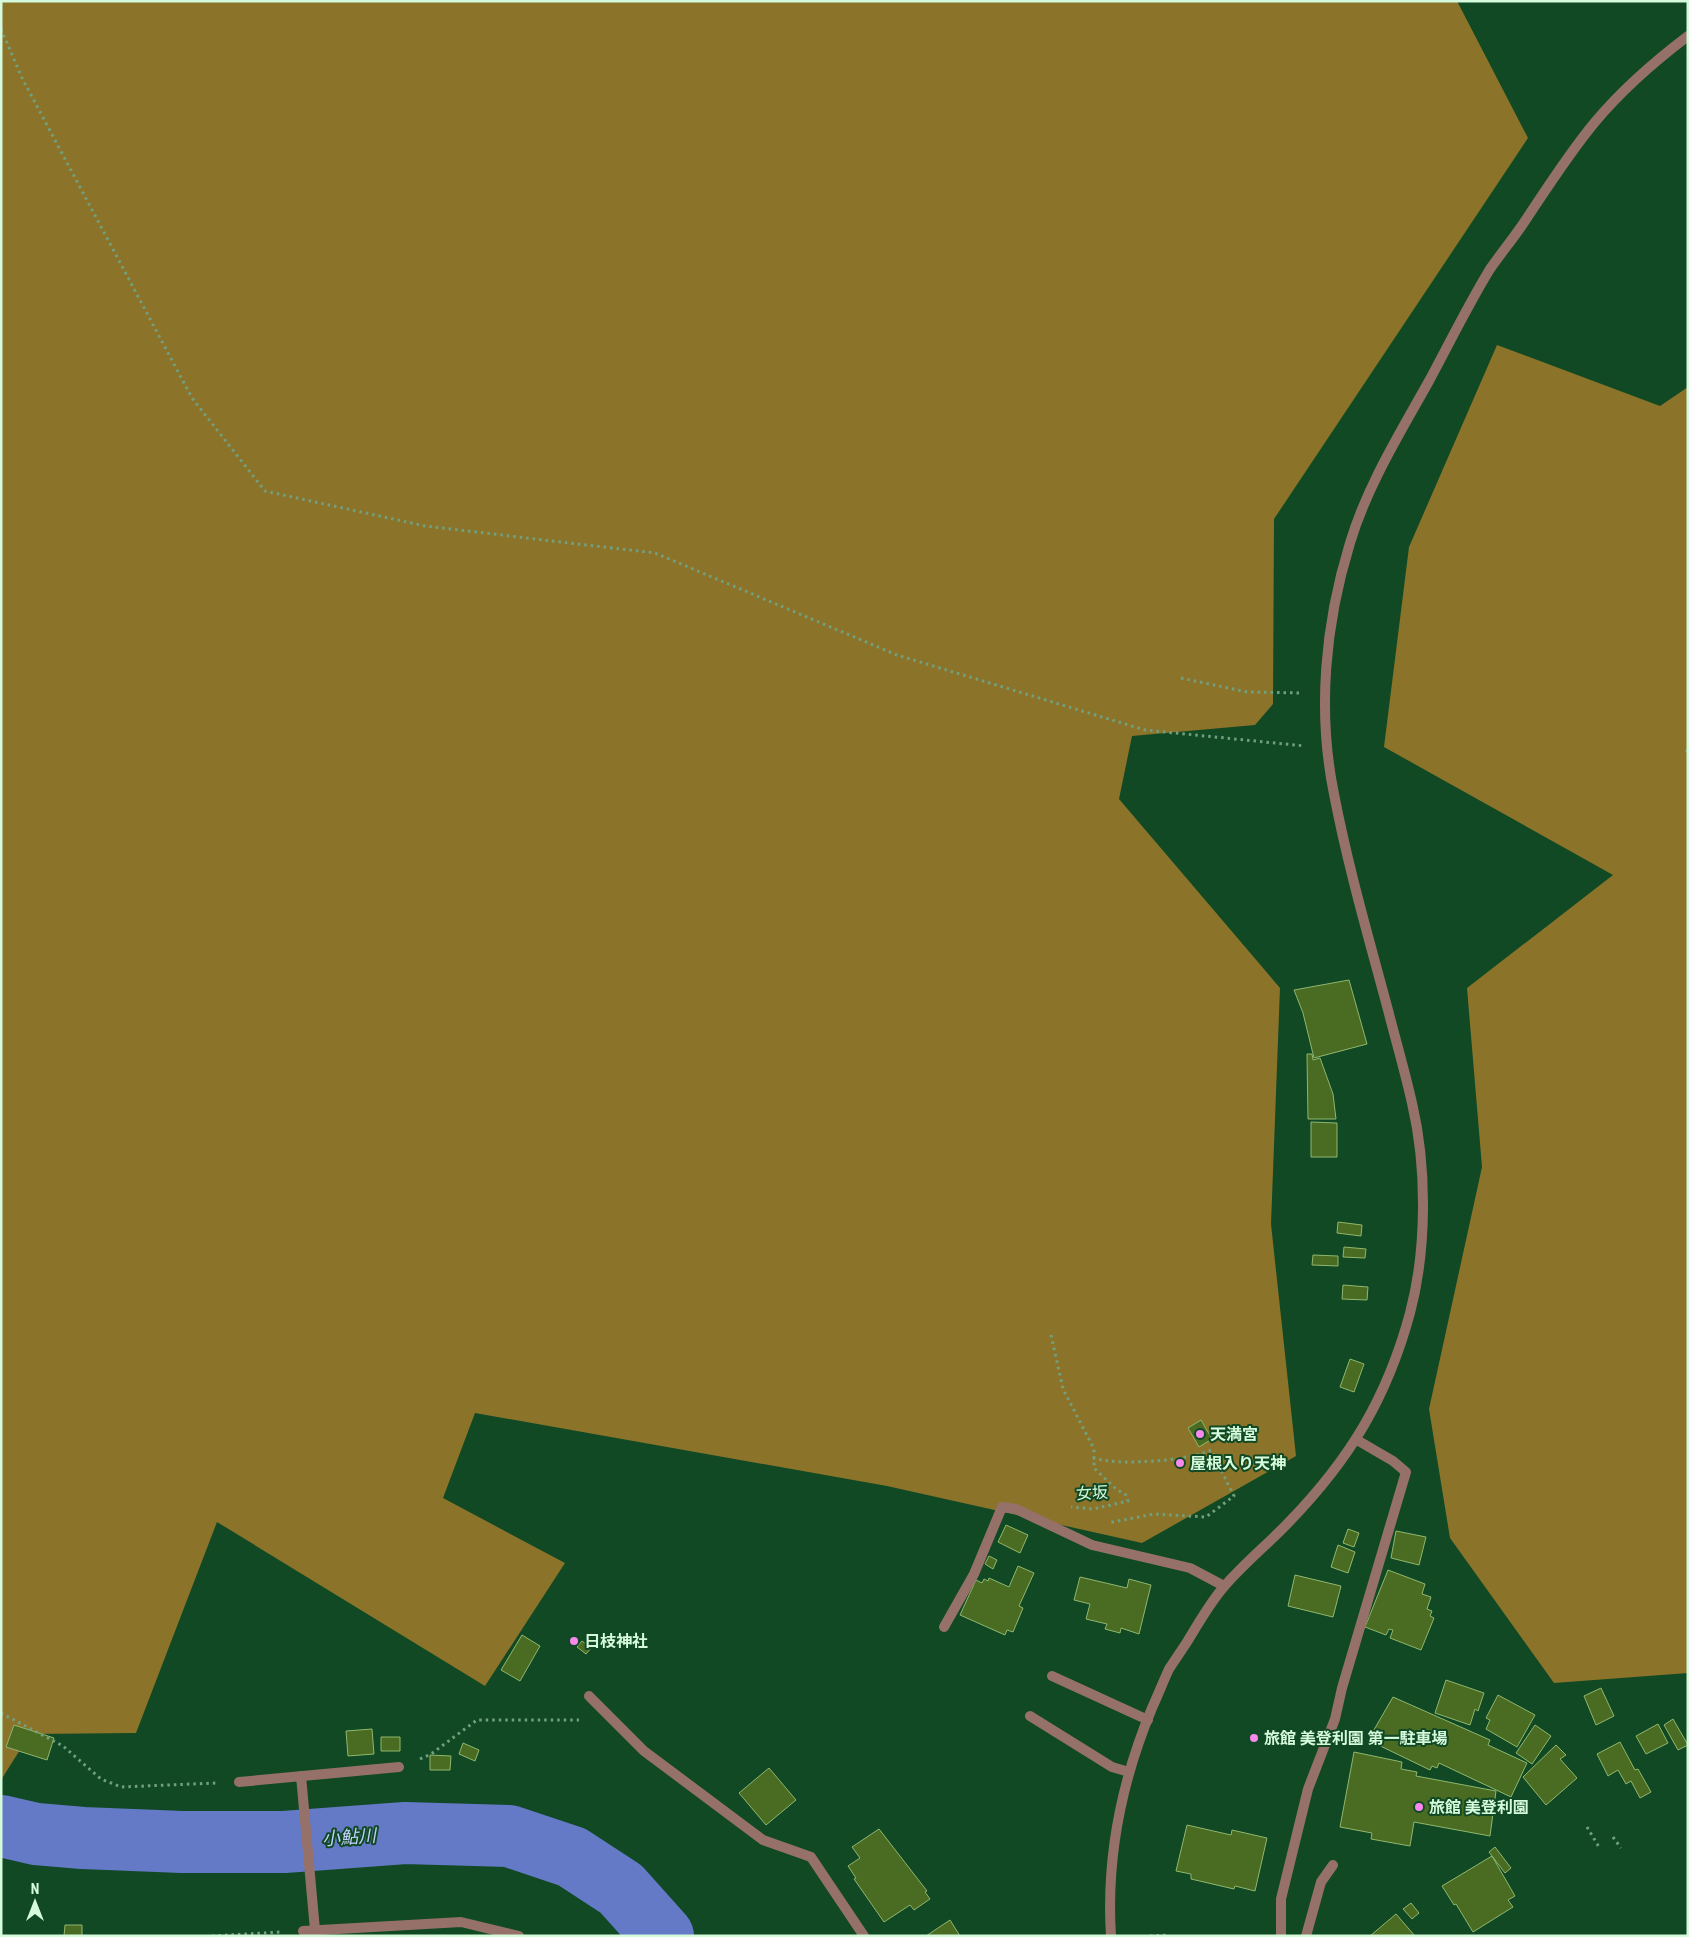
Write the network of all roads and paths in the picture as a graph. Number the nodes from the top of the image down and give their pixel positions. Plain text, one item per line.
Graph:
1 (1, 29) edge
2 (1688, 36) edge
3 (1181, 678) dead end
4 (1324, 693) junction
5 (1325, 748) junction
6 (1051, 1335) dead end
7 (1357, 1440) junction
8 (1093, 1458) junction
9 (1067, 1507) dead end
10 (1081, 1540) junction
11 (1224, 1586) junction
12 (944, 1627) dead end
13 (1052, 1676) dead end
14 (589, 1696) dead end
15 (1, 1713) edge
16 (609, 1716) junction
17 (1030, 1716) dead end
18 (1148, 1720) junction
19 (398, 1767) joint
20 (1129, 1772) junction
21 (239, 1782) joint
22 (302, 1782) junction
23 (1586, 1827) dead end
24 (1613, 1837) dead end
25 (1599, 1847) dead end
26 (1621, 1848) dead end
27 (1333, 1865) dead end
28 (315, 1930) junction
29 (303, 1931) joint
30 (1169, 1935) edge
31 (212, 1936) edge
32 (519, 1936) edge
33 (864, 1936) edge
34 (1111, 1936) edge
35 (1150, 1936) edge
36 (1281, 1936) edge
37 (1306, 1936) edge

1 - 5 path
2 - 4 street
3 - 4 path
4 - 5 street
5 - 7 street
6 - 8 path
7 - 11 street
7 - 36 street
8 - 9 path, 女坂
8 - 10 path
10 - 11 street
10 - 12 street
11 - 18 street
13 - 18 street
14 - 16 street
15 - 21 path
16 - 19 path
16 - 33 street
17 - 20 street
18 - 20 street
19 - 22 street
20 - 34 street
21 - 22 street
22 - 28 street
23 - 25 path
24 - 26 path
27 - 37 street
28 - 29 street
28 - 32 street
29 - 31 path
30 - 35 path

